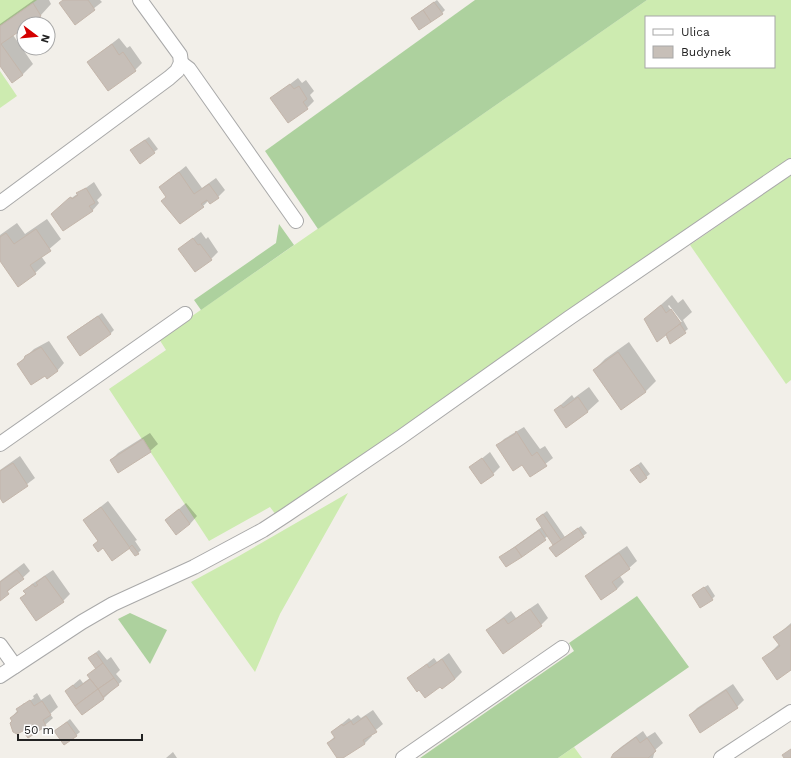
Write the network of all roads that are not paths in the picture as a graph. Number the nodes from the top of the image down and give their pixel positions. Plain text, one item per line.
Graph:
1 (140, 0) edge
2 (181, 63) junction
3 (791, 166) edge
4 (0, 203) edge
5 (296, 221) dead end
6 (185, 314) dead end
7 (0, 444) edge
8 (0, 645) edge
9 (562, 648) dead end
10 (15, 666) junction
11 (0, 676) edge
12 (791, 712) edge
13 (403, 758) edge
14 (721, 758) edge

1 - 2 street
2 - 4 street
2 - 5 street
3 - 10 street
6 - 7 street
8 - 10 street
9 - 13 street
10 - 11 street
12 - 14 street

